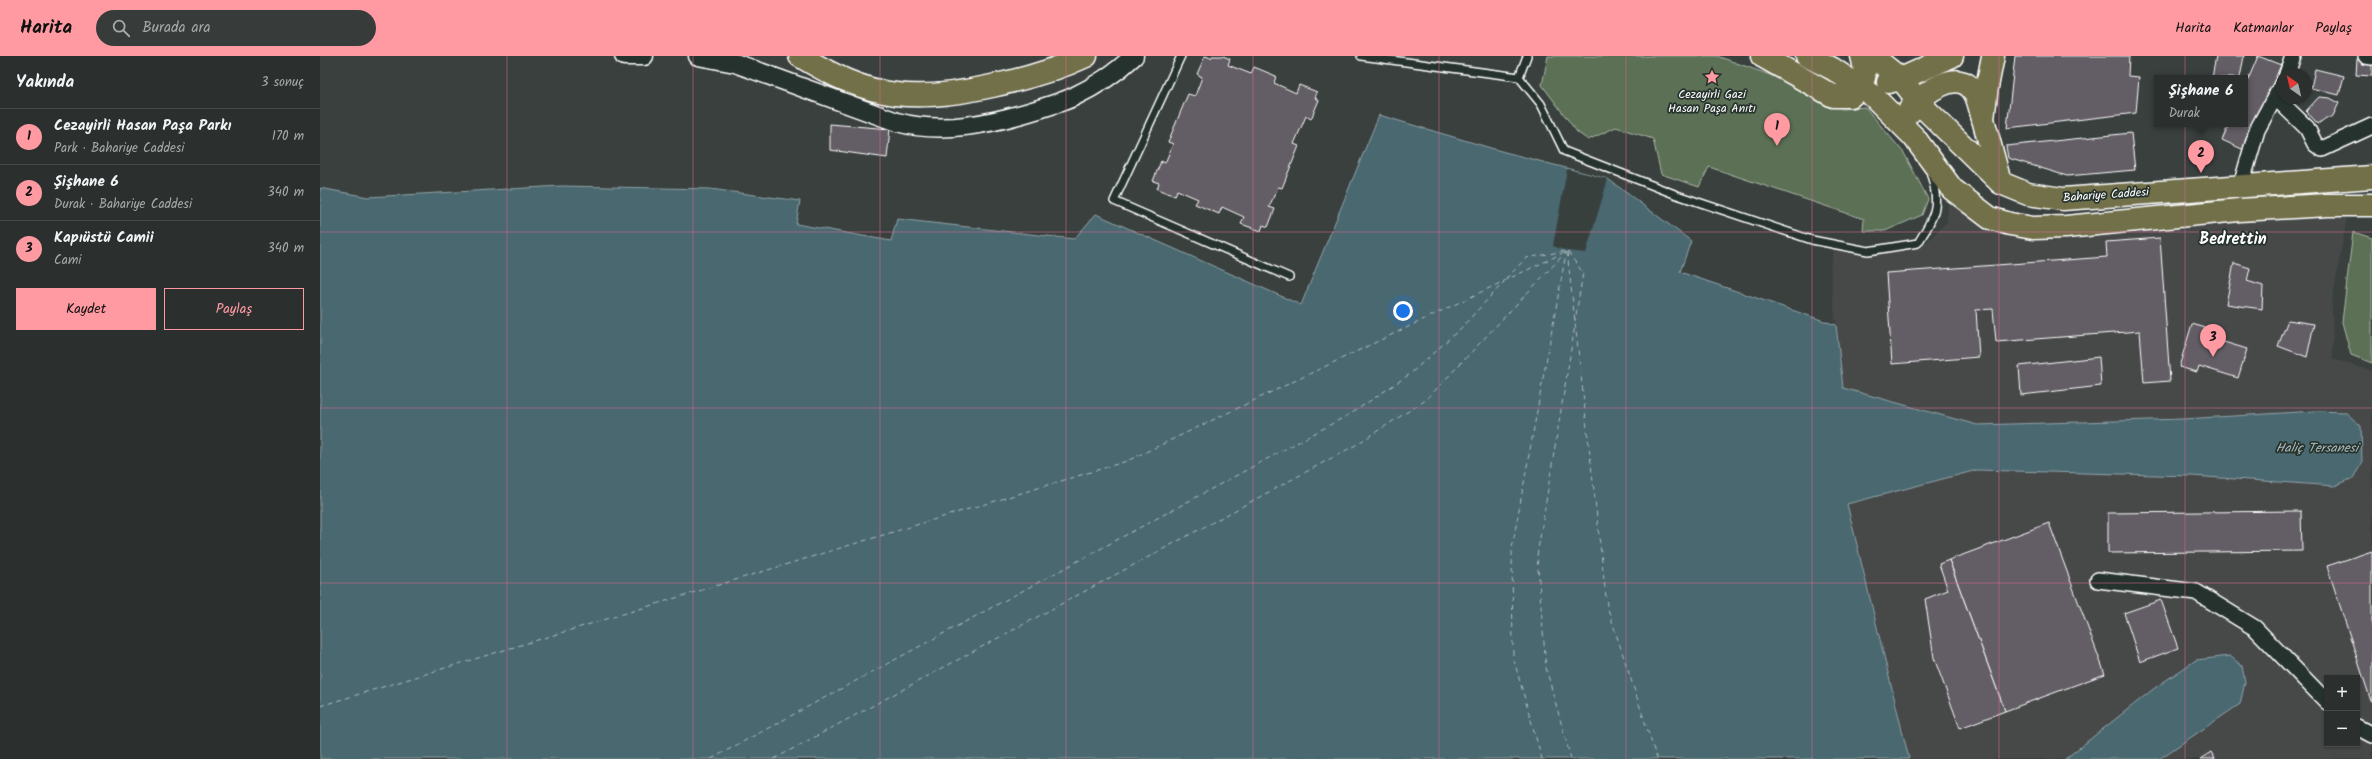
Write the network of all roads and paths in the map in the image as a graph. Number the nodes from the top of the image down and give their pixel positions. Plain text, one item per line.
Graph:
1 (624, 56) edge
2 (644, 56) edge
3 (698, 56) edge
4 (800, 56) edge
5 (1086, 56) edge
6 (1134, 56) edge
7 (1181, 56) edge
8 (1361, 56) edge
9 (1527, 56) edge
10 (1762, 56) edge
11 (1807, 56) edge
12 (1862, 56) edge
13 (1872, 56) edge
14 (1952, 56) edge
15 (1993, 56) edge
16 (2293, 56) edge
17 (2366, 56) edge
18 (2372, 57) edge
19 (2289, 68) edge
20 (1519, 77) junction
21 (1901, 79) junction
22 (1861, 87) junction
23 (2276, 94) edge
24 (1918, 100) junction
25 (2289, 104) edge
26 (1984, 119) junction
27 (2372, 126) edge
28 (1914, 137) junction
29 (2372, 177) edge
30 (2347, 180) junction
31 (2001, 183) junction
32 (2372, 183) edge
33 (2241, 185) junction
34 (2371, 206) edge
35 (1289, 277) dead end
36 (2098, 580) dead end
37 (2324, 699) edge
38 (2360, 729) edge
39 (2372, 736) edge

1 - 2 street
3 - 6 street
4 - 5 main road
7 - 35 lane
8 - 20 lane
9 - 20 lane
10 - 22 main road
11 - 22 main road
12 - 22 main road
13 - 21 main road, Bahariye Caddesi
14 - 21 main road
15 - 26 main road
16 - 19 street
17 - 18 street
20 - 28 lane
21 - 22 main road
21 - 24 main road, Bahariye Caddesi
22 - 28 main road
23 - 33 street
24 - 26 main road
24 - 28 main road
24 - 31 main road, Bahariye Caddesi
25 - 27 street
26 - 31 main road
28 - 34 main road
29 - 30 main road
30 - 32 main road
30 - 33 main road, Bahariye Caddesi
31 - 33 main road, Bahariye Caddesi
36 - 37 street
38 - 39 street

